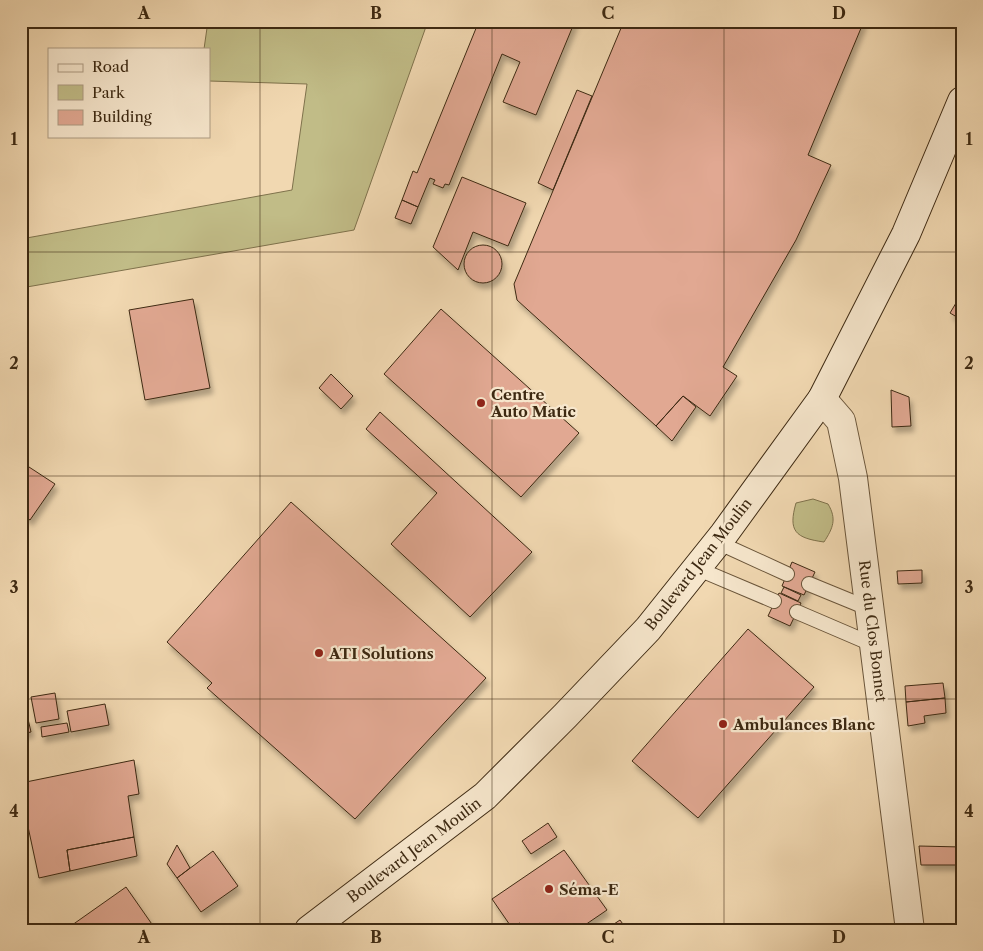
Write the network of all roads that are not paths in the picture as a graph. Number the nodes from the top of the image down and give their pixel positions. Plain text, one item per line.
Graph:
1 (962, 101) edge
2 (822, 399) junction
3 (717, 542) junction
4 (696, 568) junction
5 (787, 574) dead end
6 (809, 584) dead end
7 (774, 601) dead end
8 (870, 609) junction
9 (797, 612) dead end
10 (874, 645) junction
11 (309, 930) edge
12 (910, 930) edge

1 - 2 street, Boulevard Jean Moulin
2 - 3 street, Boulevard Jean Moulin
2 - 8 street, Rue du Clos Bonnet
3 - 4 street, Boulevard Jean Moulin
3 - 5 lane
4 - 7 lane
4 - 11 street, Boulevard Jean Moulin
6 - 8 lane
8 - 10 street, Rue du Clos Bonnet
9 - 10 lane
10 - 12 street, Rue du Clos Bonnet

